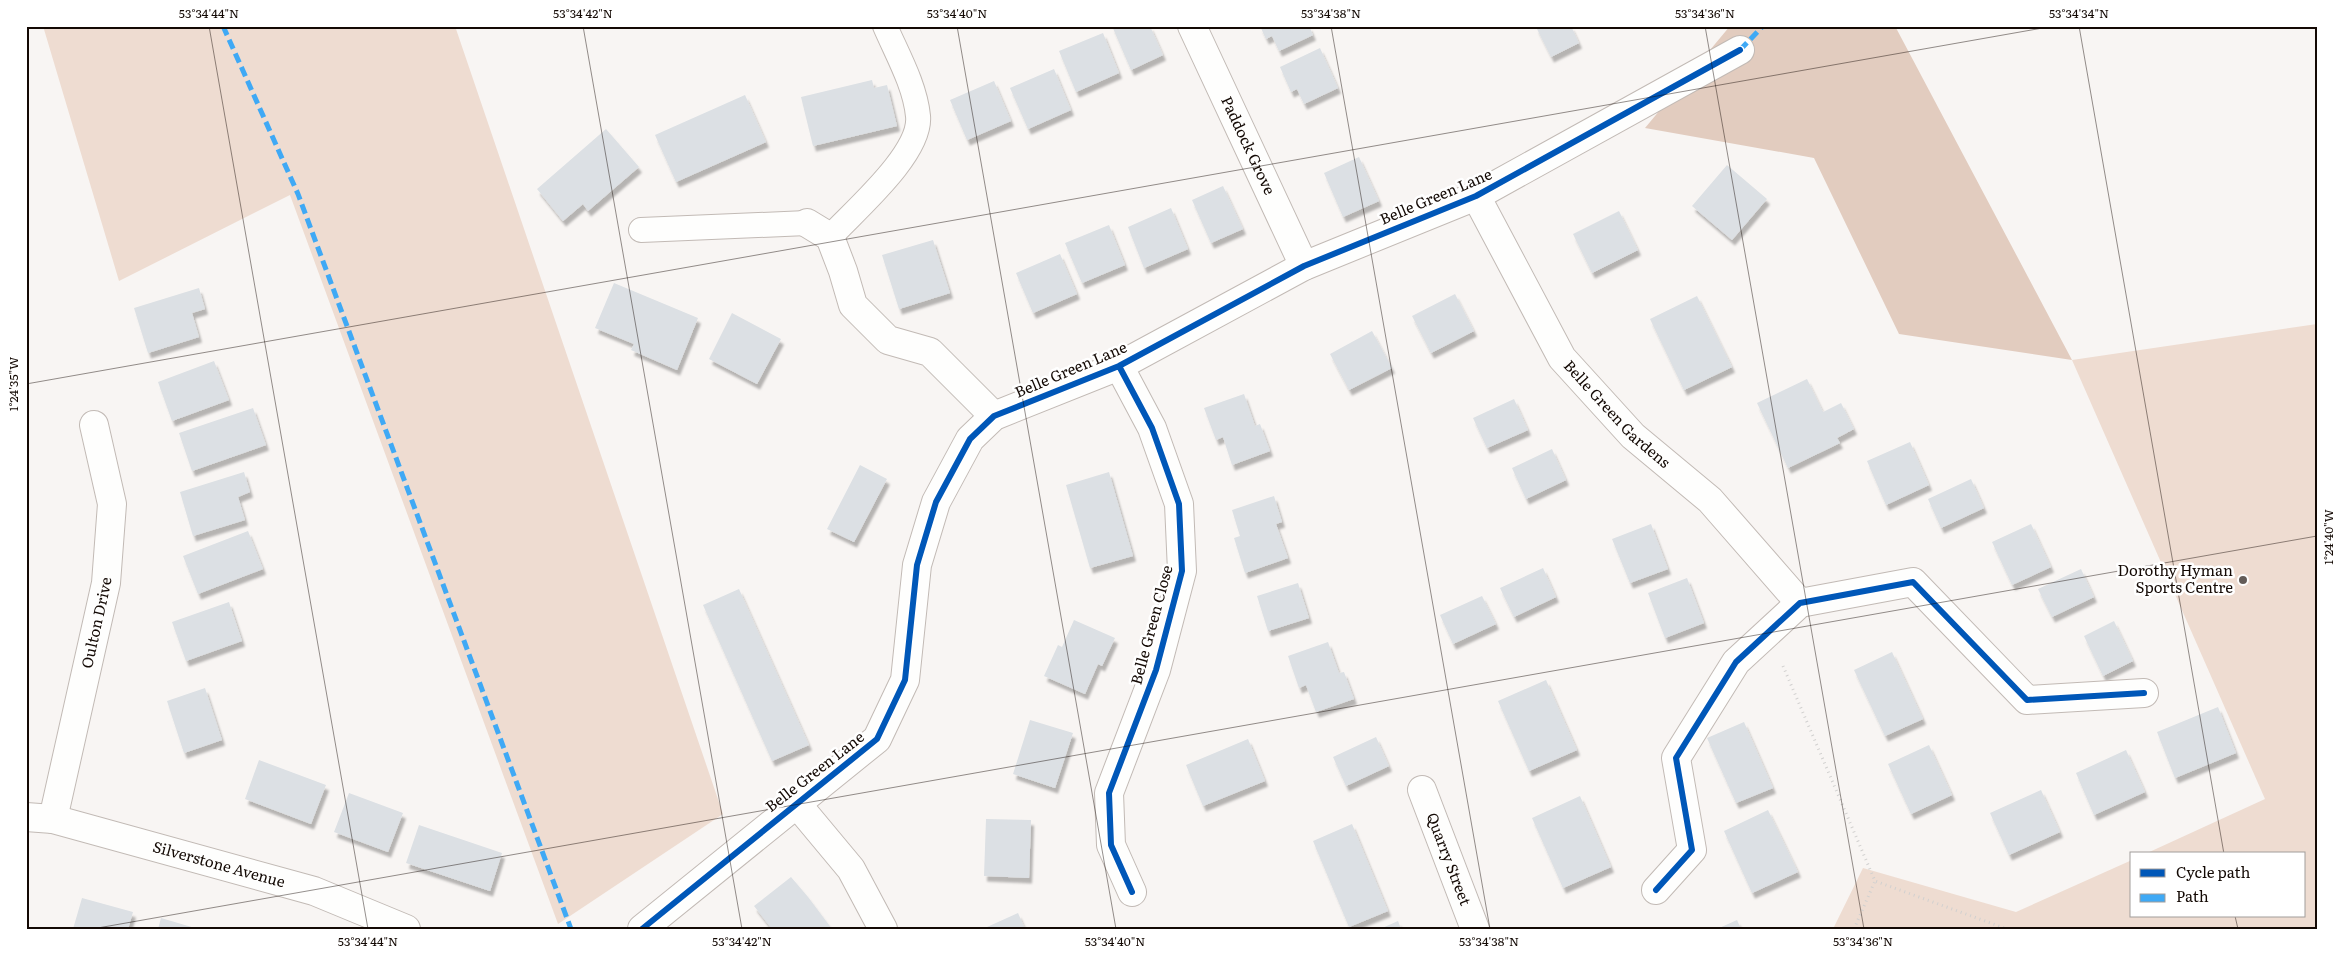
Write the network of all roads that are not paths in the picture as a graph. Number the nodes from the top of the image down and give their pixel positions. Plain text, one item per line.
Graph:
1 (885, 26) edge
2 (1192, 26) edge
3 (1740, 50) dead end
4 (1476, 196) junction
5 (807, 222) joint
6 (641, 230) dead end
7 (830, 237) junction
8 (1304, 266) junction
9 (1119, 366) junction
10 (994, 416) junction
11 (94, 425) dead end
12 (1800, 603) junction
13 (2144, 693) dead end
14 (1422, 790) dead end
15 (796, 802) junction
16 (40, 818) edge
17 (1656, 890) dead end
18 (1132, 892) dead end
19 (406, 929) edge
20 (642, 929) edge
21 (883, 929) edge
22 (1475, 929) edge

1 - 7 lane
2 - 8 street, Paddock Grove
3 - 4 street, Belle Green Lane
4 - 8 street, Belle Green Lane
4 - 12 street, Belle Green Gardens
5 - 6 lane
5 - 7 street
7 - 10 street
8 - 9 street, Belle Green Lane
9 - 10 street, Belle Green Lane
9 - 18 street, Belle Green Close
10 - 15 street, Belle Green Lane
11 - 16 street, Oulton Drive
12 - 13 street
12 - 17 street
14 - 22 street, Quarry Street
15 - 20 street, Belle Green Lane
15 - 21 street
16 - 19 street, Silverstone Avenue

